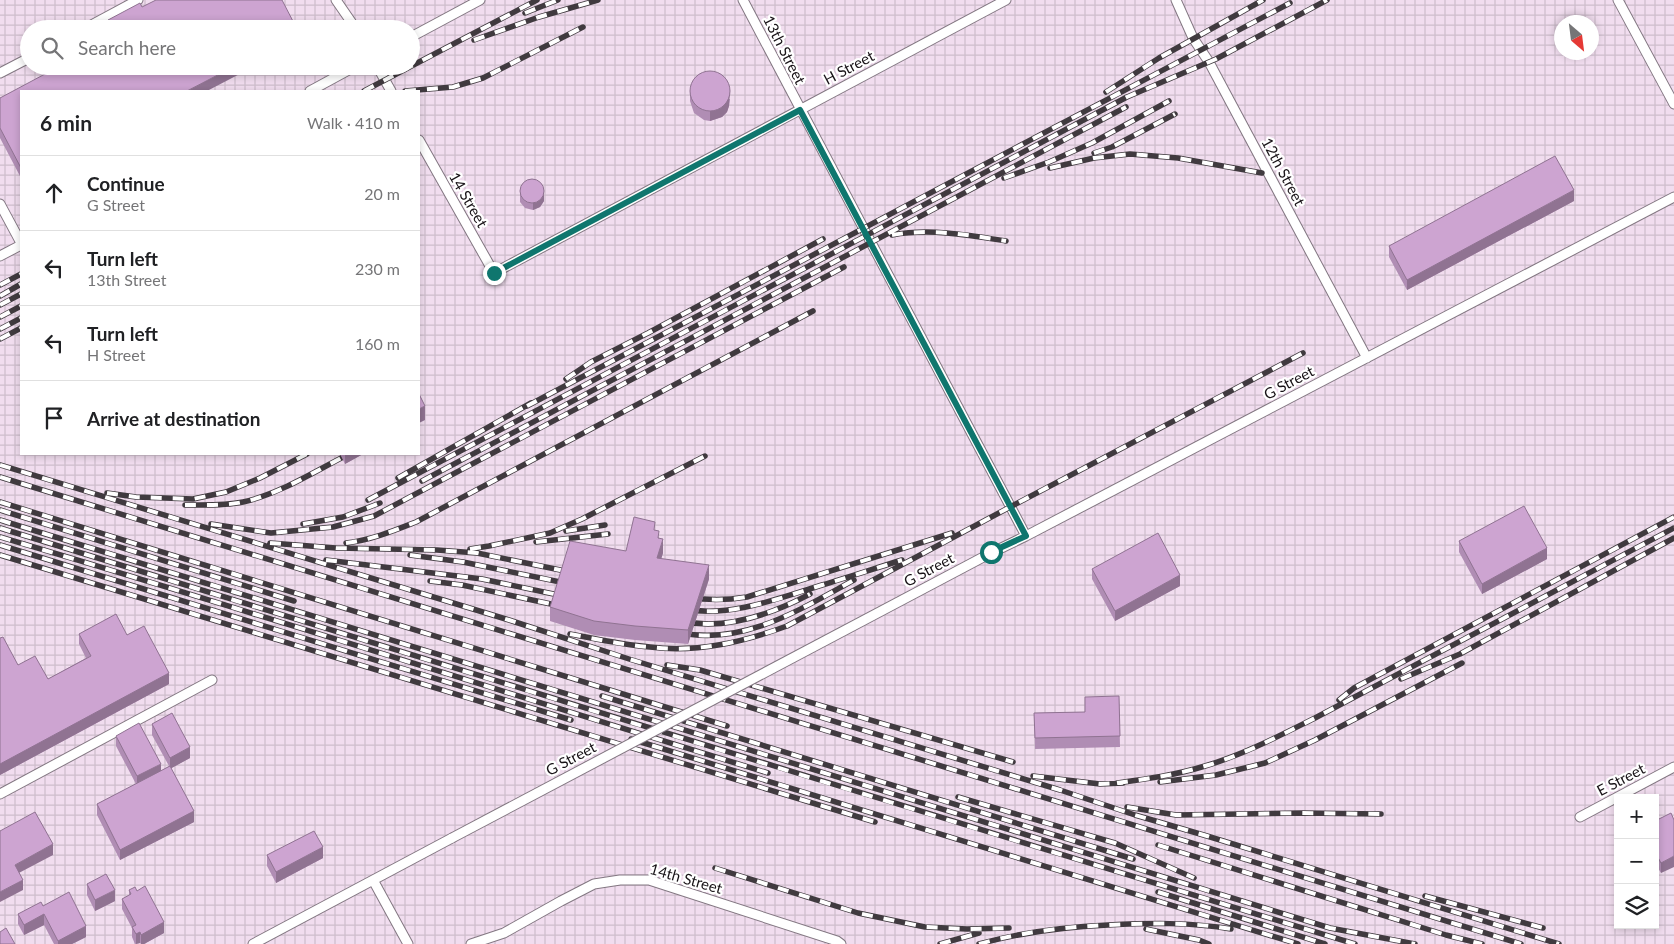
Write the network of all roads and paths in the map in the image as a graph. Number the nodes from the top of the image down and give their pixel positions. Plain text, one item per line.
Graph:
1 (138, 0) edge
2 (336, 0) edge
3 (480, 0) edge
4 (743, 0) edge
5 (1006, 0) edge
6 (1176, 0) edge
7 (1618, 0) edge
8 (101, 20) edge
9 (350, 20) edge
10 (420, 32) edge
11 (20, 63) edge
12 (0, 73) edge
13 (339, 75) edge
14 (382, 75) edge
15 (312, 90) edge
16 (390, 90) edge
17 (1674, 104) edge
18 (800, 110) junction
19 (420, 142) edge
20 (1674, 197) edge
21 (0, 204) edge
22 (20, 242) edge
23 (20, 245) edge
24 (0, 256) edge
25 (494, 273) joint
26 (1367, 358) junction
27 (1026, 536) junction
28 (212, 680) dead end
29 (1674, 767) edge
30 (0, 794) edge
31 (1580, 817) dead end
32 (373, 880) junction
33 (253, 944) edge
34 (408, 944) edge
35 (472, 944) edge
36 (841, 944) edge

1 - 8 lane
2 - 9 lane
3 - 10 lane
4 - 18 lane, 13th Street
5 - 18 lane, H Street
6 - 26 lane, 12th Street
7 - 17 lane
11 - 12 lane
13 - 15 lane
14 - 16 lane
18 - 25 lane, H Street
18 - 27 lane, 13th Street
19 - 25 lane, 14 Street
20 - 26 lane, G Street
21 - 22 lane
23 - 24 lane
26 - 27 lane, G Street
27 - 32 lane, G Street, bridge
28 - 30 lane
29 - 31 lane, E Street
32 - 33 lane, G Street
32 - 34 lane
35 - 36 lane, 14th Street

